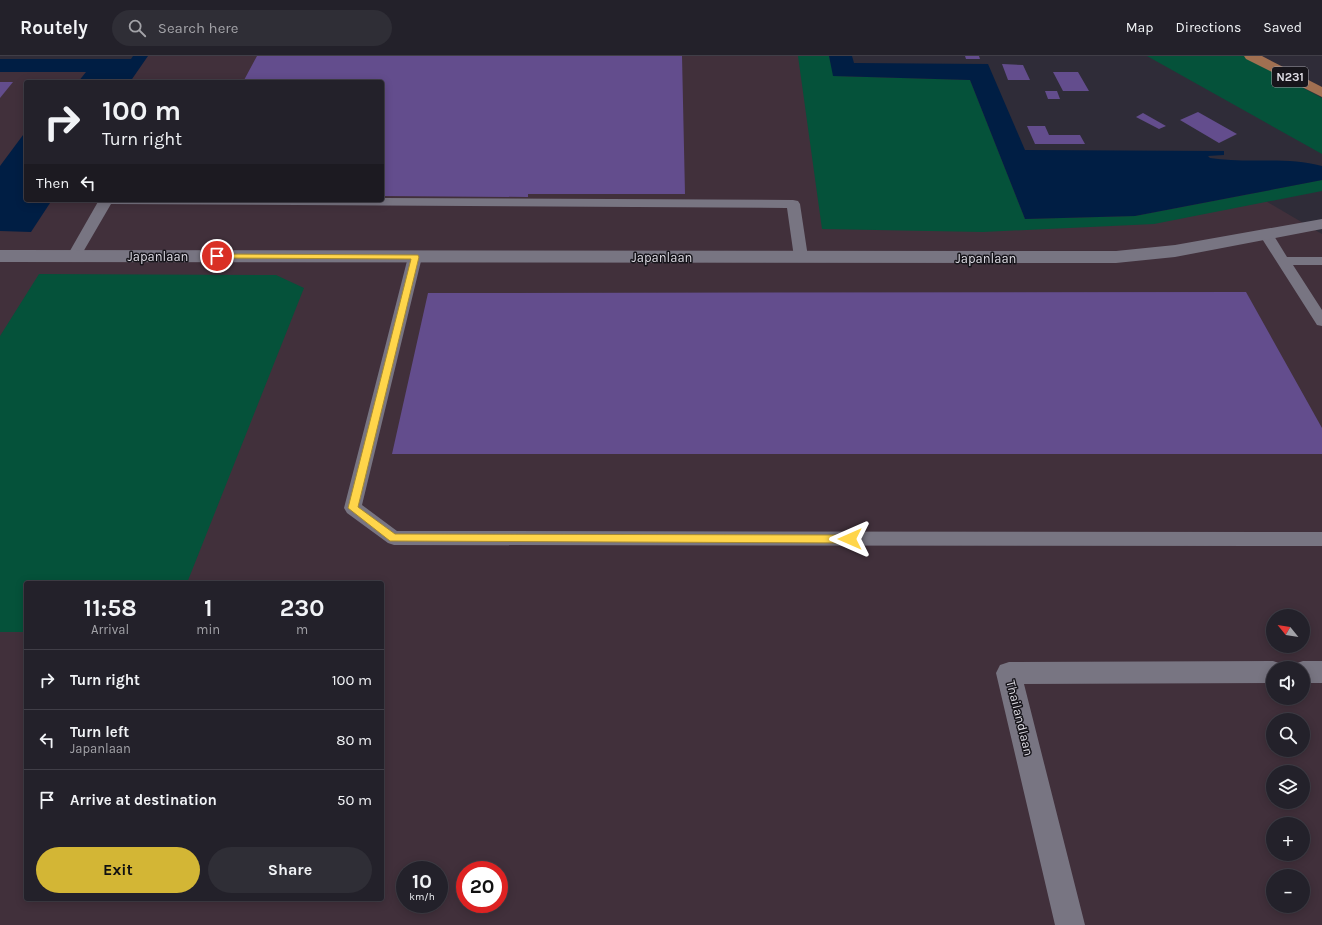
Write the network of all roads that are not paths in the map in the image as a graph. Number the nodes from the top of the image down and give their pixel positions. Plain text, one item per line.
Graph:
1 (1251, 56) edge
2 (1276, 56) edge
3 (1322, 78) edge
4 (1322, 93) edge
5 (105, 202) edge
6 (384, 202) edge
7 (1322, 224) edge
8 (1266, 234) junction
9 (3, 256) edge
10 (74, 256) junction
11 (416, 257) junction
12 (801, 257) junction
13 (1283, 261) junction
14 (1322, 261) edge
15 (1322, 321) edge
16 (1322, 539) edge
17 (1266, 672) edge
18 (1310, 672) edge
19 (1322, 672) edge
20 (1070, 925) edge

1 - 4 main road, N231
2 - 3 main road, N231
5 - 10 lane
6 - 12 lane
7 - 8 street, Japanlaan
8 - 12 street, Japanlaan
8 - 13 lane
9 - 10 street, Japanlaan
10 - 11 street, Japanlaan
11 - 12 street, Japanlaan
11 - 16 lane
13 - 14 lane
13 - 15 lane
17 - 20 street, Thailandlaan
18 - 19 street

